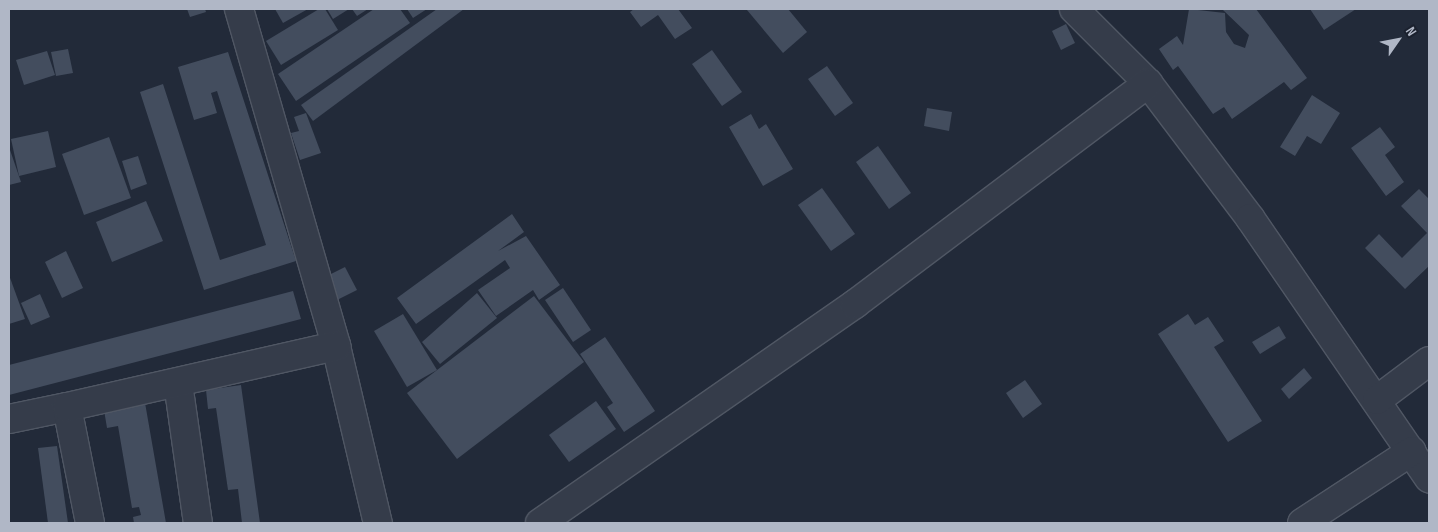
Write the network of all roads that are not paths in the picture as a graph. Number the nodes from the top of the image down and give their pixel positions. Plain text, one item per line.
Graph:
1 (239, 9) edge
2 (1074, 9) edge
3 (1148, 83) junction
4 (336, 346) junction
5 (1429, 361) edge
6 (178, 383) junction
7 (1377, 400) junction
8 (66, 407) junction
9 (9, 418) edge
10 (1412, 452) junction
11 (1429, 478) edge
12 (90, 523) edge
13 (198, 523) edge
14 (378, 523) edge
15 (540, 523) edge
16 (1302, 523) edge

1 - 4 street
2 - 3 street
3 - 7 street
3 - 15 street
4 - 6 street
4 - 14 street
5 - 7 street
6 - 8 street
6 - 13 street
7 - 10 street
8 - 9 street
8 - 12 street
10 - 11 street
10 - 16 street

